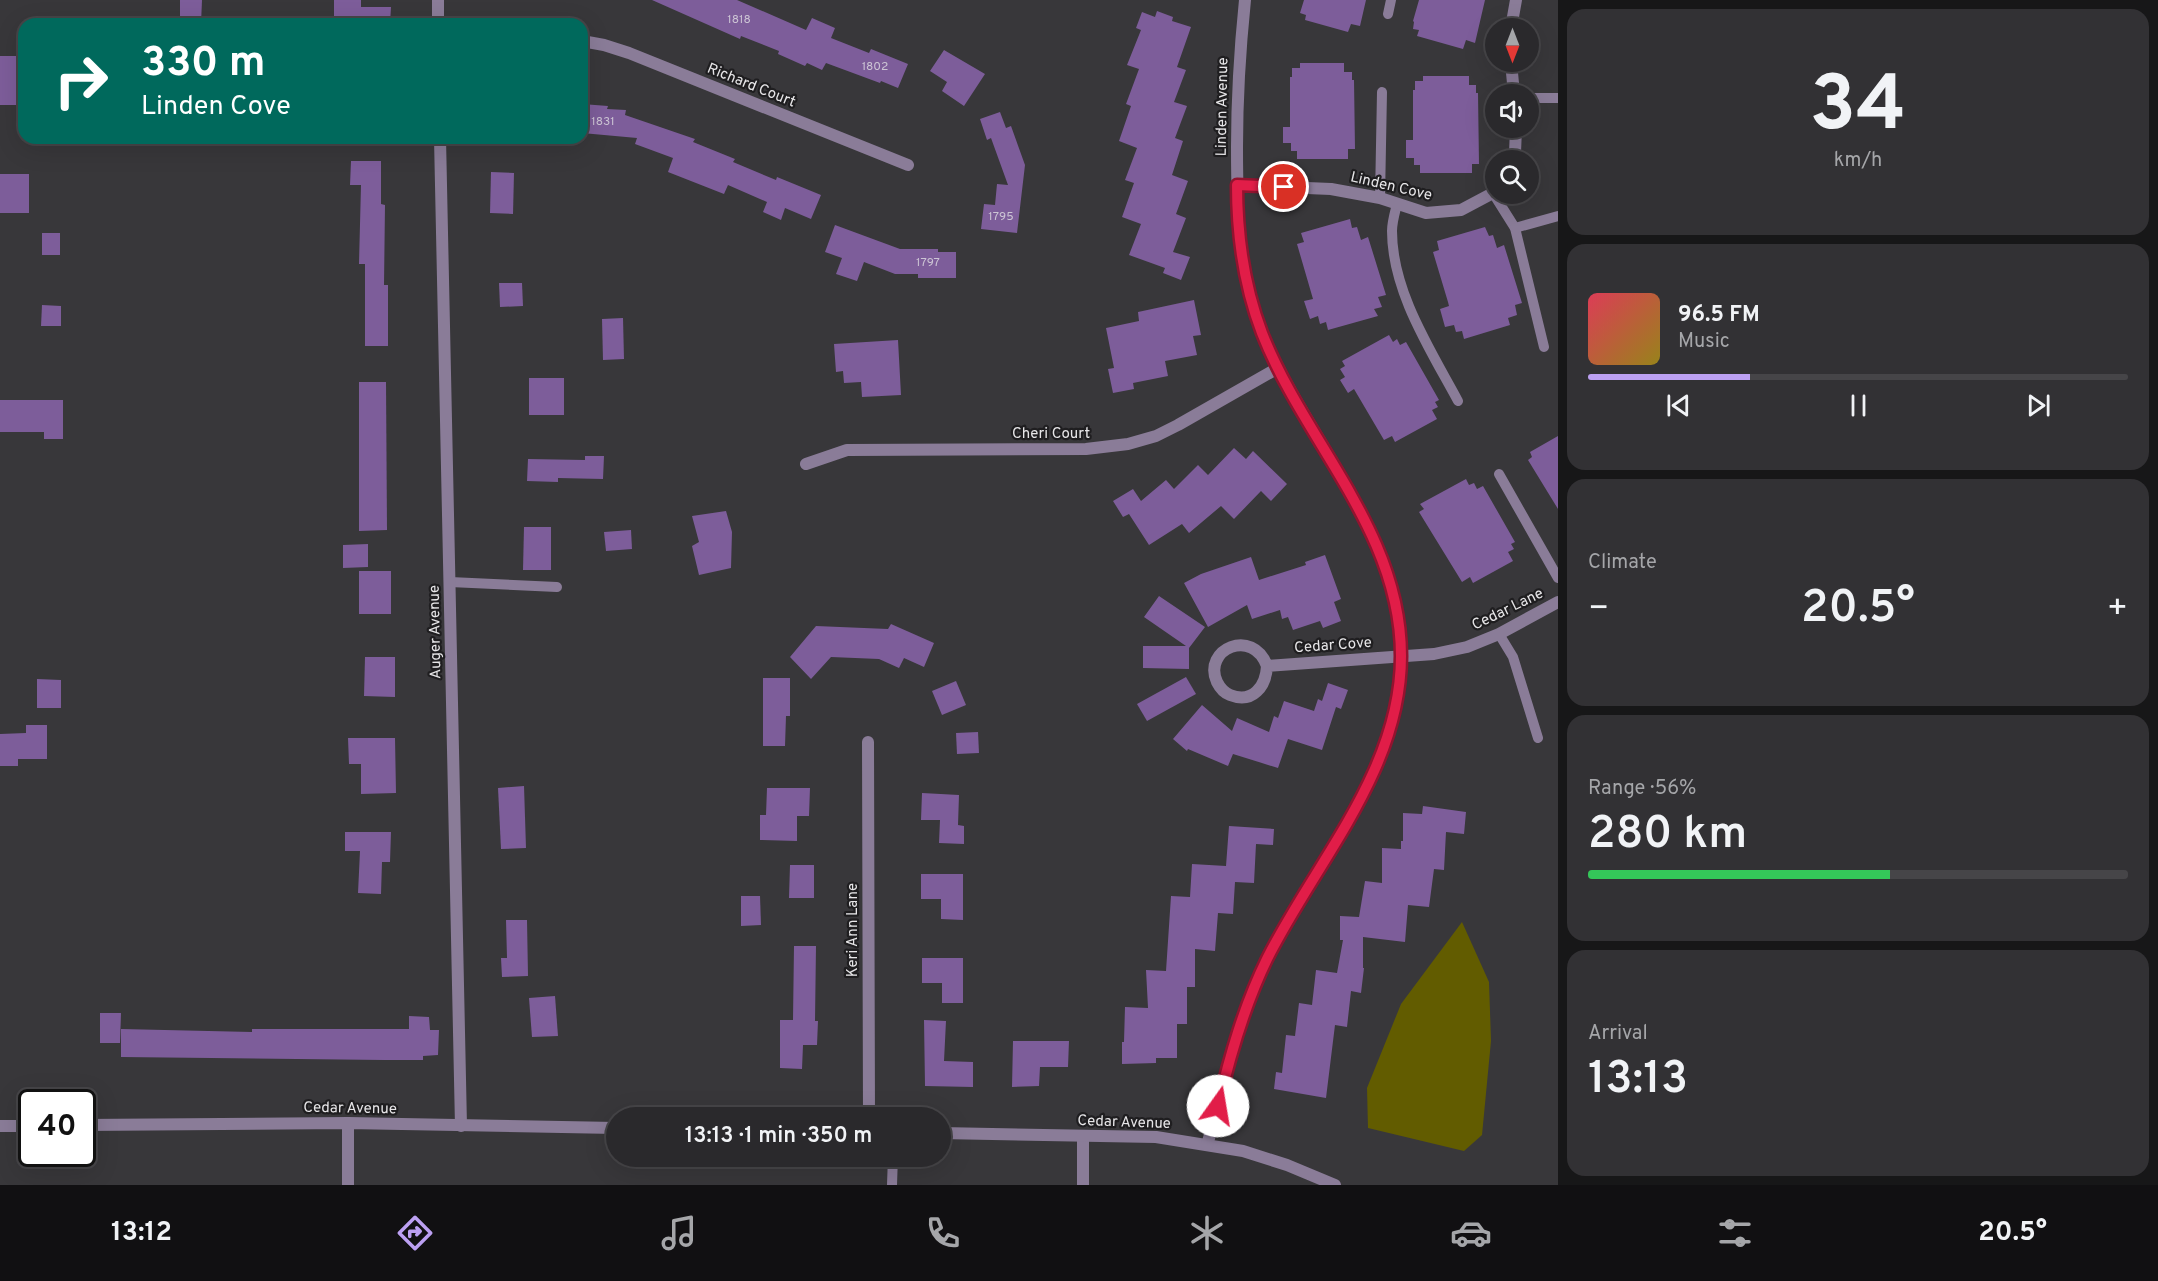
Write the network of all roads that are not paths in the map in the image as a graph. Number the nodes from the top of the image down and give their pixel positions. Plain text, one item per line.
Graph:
1 (438, 0) edge
2 (1245, 0) edge
3 (1391, 0) edge
4 (1516, 0) edge
5 (1388, 14) dead end
6 (438, 18) edge
7 (1513, 18) edge
8 (588, 42) edge
9 (1382, 92) dead end
10 (1539, 98) edge
11 (1558, 98) edge
12 (440, 144) edge
13 (908, 165) dead end
14 (1237, 185) junction
15 (1485, 195) edge
16 (1380, 198) junction
17 (1397, 204) junction
18 (1502, 204) edge
19 (1558, 216) edge
20 (1515, 228) junction
21 (1544, 347) dead end
22 (1278, 368) junction
23 (1458, 401) dead end
24 (806, 464) dead end
25 (1499, 474) dead end
26 (1558, 578) edge
27 (450, 582) junction
28 (557, 587) dead end
29 (1558, 602) edge
30 (1499, 634) junction
31 (1401, 656) junction
32 (1267, 666) junction
33 (1538, 738) dead end
34 (868, 742) dead end
35 (868, 1107) edge
36 (348, 1122) junction
37 (96, 1125) edge
38 (461, 1125) junction
39 (0, 1126) edge
40 (18, 1126) edge
41 (606, 1128) edge
42 (951, 1133) edge
43 (1083, 1136) junction
44 (1207, 1145) junction
45 (893, 1167) edge
46 (348, 1185) edge
47 (892, 1185) edge
48 (1083, 1185) edge
49 (1335, 1185) edge

1 - 6 street
2 - 14 street, Linden Avenue
3 - 5 lane
4 - 7 street
8 - 13 street, Richard Court
9 - 16 lane
10 - 11 lane
12 - 27 street, Auger Avenue
14 - 16 street, Linden Cove
14 - 22 street, Linden Avenue
15 - 17 street, Linden Cove
16 - 17 street, Linden Cove
17 - 23 lane
18 - 20 lane
19 - 20 lane
20 - 21 lane
22 - 24 street, Cheri Court
22 - 31 street, Linden Avenue
25 - 26 lane
27 - 28 lane
27 - 38 street, Auger Avenue
29 - 30 street, Cedar Lane
30 - 31 street, Cedar Lane
30 - 33 lane
31 - 32 street, Cedar Cove
31 - 44 street, Linden Avenue
32 - 32 street
34 - 35 street, Keri Ann Lane
36 - 37 street, Cedar Avenue
36 - 38 street, Cedar Avenue
36 - 46 street
38 - 41 street, Cedar Avenue
39 - 40 street
42 - 43 street, Cedar Avenue
43 - 44 street, Cedar Avenue
43 - 48 street
44 - 49 street, Cedar Avenue
45 - 47 lane

